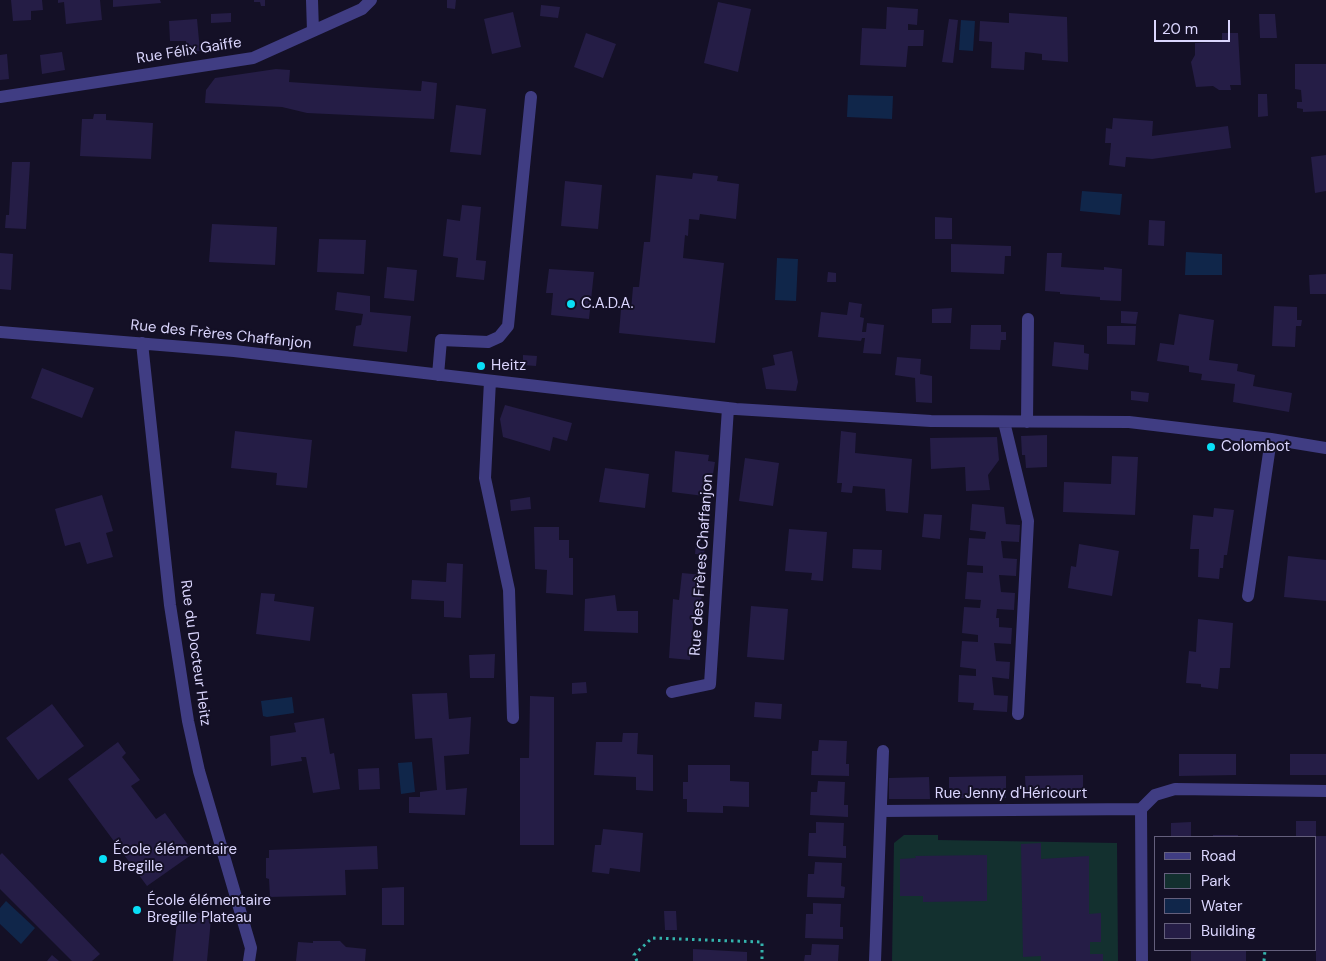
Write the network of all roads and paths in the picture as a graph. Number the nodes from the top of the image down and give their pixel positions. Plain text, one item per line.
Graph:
1 (312, 0) edge
2 (371, 0) edge
3 (312, 32) junction
4 (0, 97) edge
5 (531, 97) dead end
6 (1028, 318) dead end
7 (0, 332) edge
8 (142, 344) junction
9 (438, 375) junction
10 (490, 381) junction
11 (728, 408) junction
12 (1004, 422) junction
13 (1027, 422) junction
14 (1271, 439) junction
15 (1326, 448) edge
16 (1248, 596) dead end
17 (672, 692) dead end
18 (1018, 714) dead end
19 (513, 718) dead end
20 (883, 751) dead end
21 (1326, 792) edge
22 (1141, 809) junction
23 (881, 811) junction
24 (249, 961) edge
25 (636, 961) edge
26 (762, 961) edge
27 (875, 961) edge
28 (1142, 961) edge

1 - 3 street
2 - 3 street, Rue Félix Gaiffe
3 - 4 street, Rue Félix Gaiffe
5 - 9 street
6 - 13 street
7 - 8 street, Rue des Frères Chaffanjon
8 - 9 street, Rue des Frères Chaffanjon
8 - 24 street, Rue du Docteur Heitz
9 - 10 street, Rue des Frères Chaffanjon
10 - 11 street, Rue des Frères Chaffanjon
10 - 19 street
11 - 12 street, Rue des Frères Chaffanjon
11 - 17 street, Rue des Frères Chaffanjon
12 - 13 street, Rue des Frères Chaffanjon
12 - 18 street
13 - 14 street, Rue des Frères Chaffanjon
14 - 15 street, Rue des Frères Chaffanjon
14 - 16 street
20 - 23 street
21 - 22 street
22 - 23 street, Rue Jenny d'Héricourt
22 - 28 street
23 - 27 street
25 - 26 path

